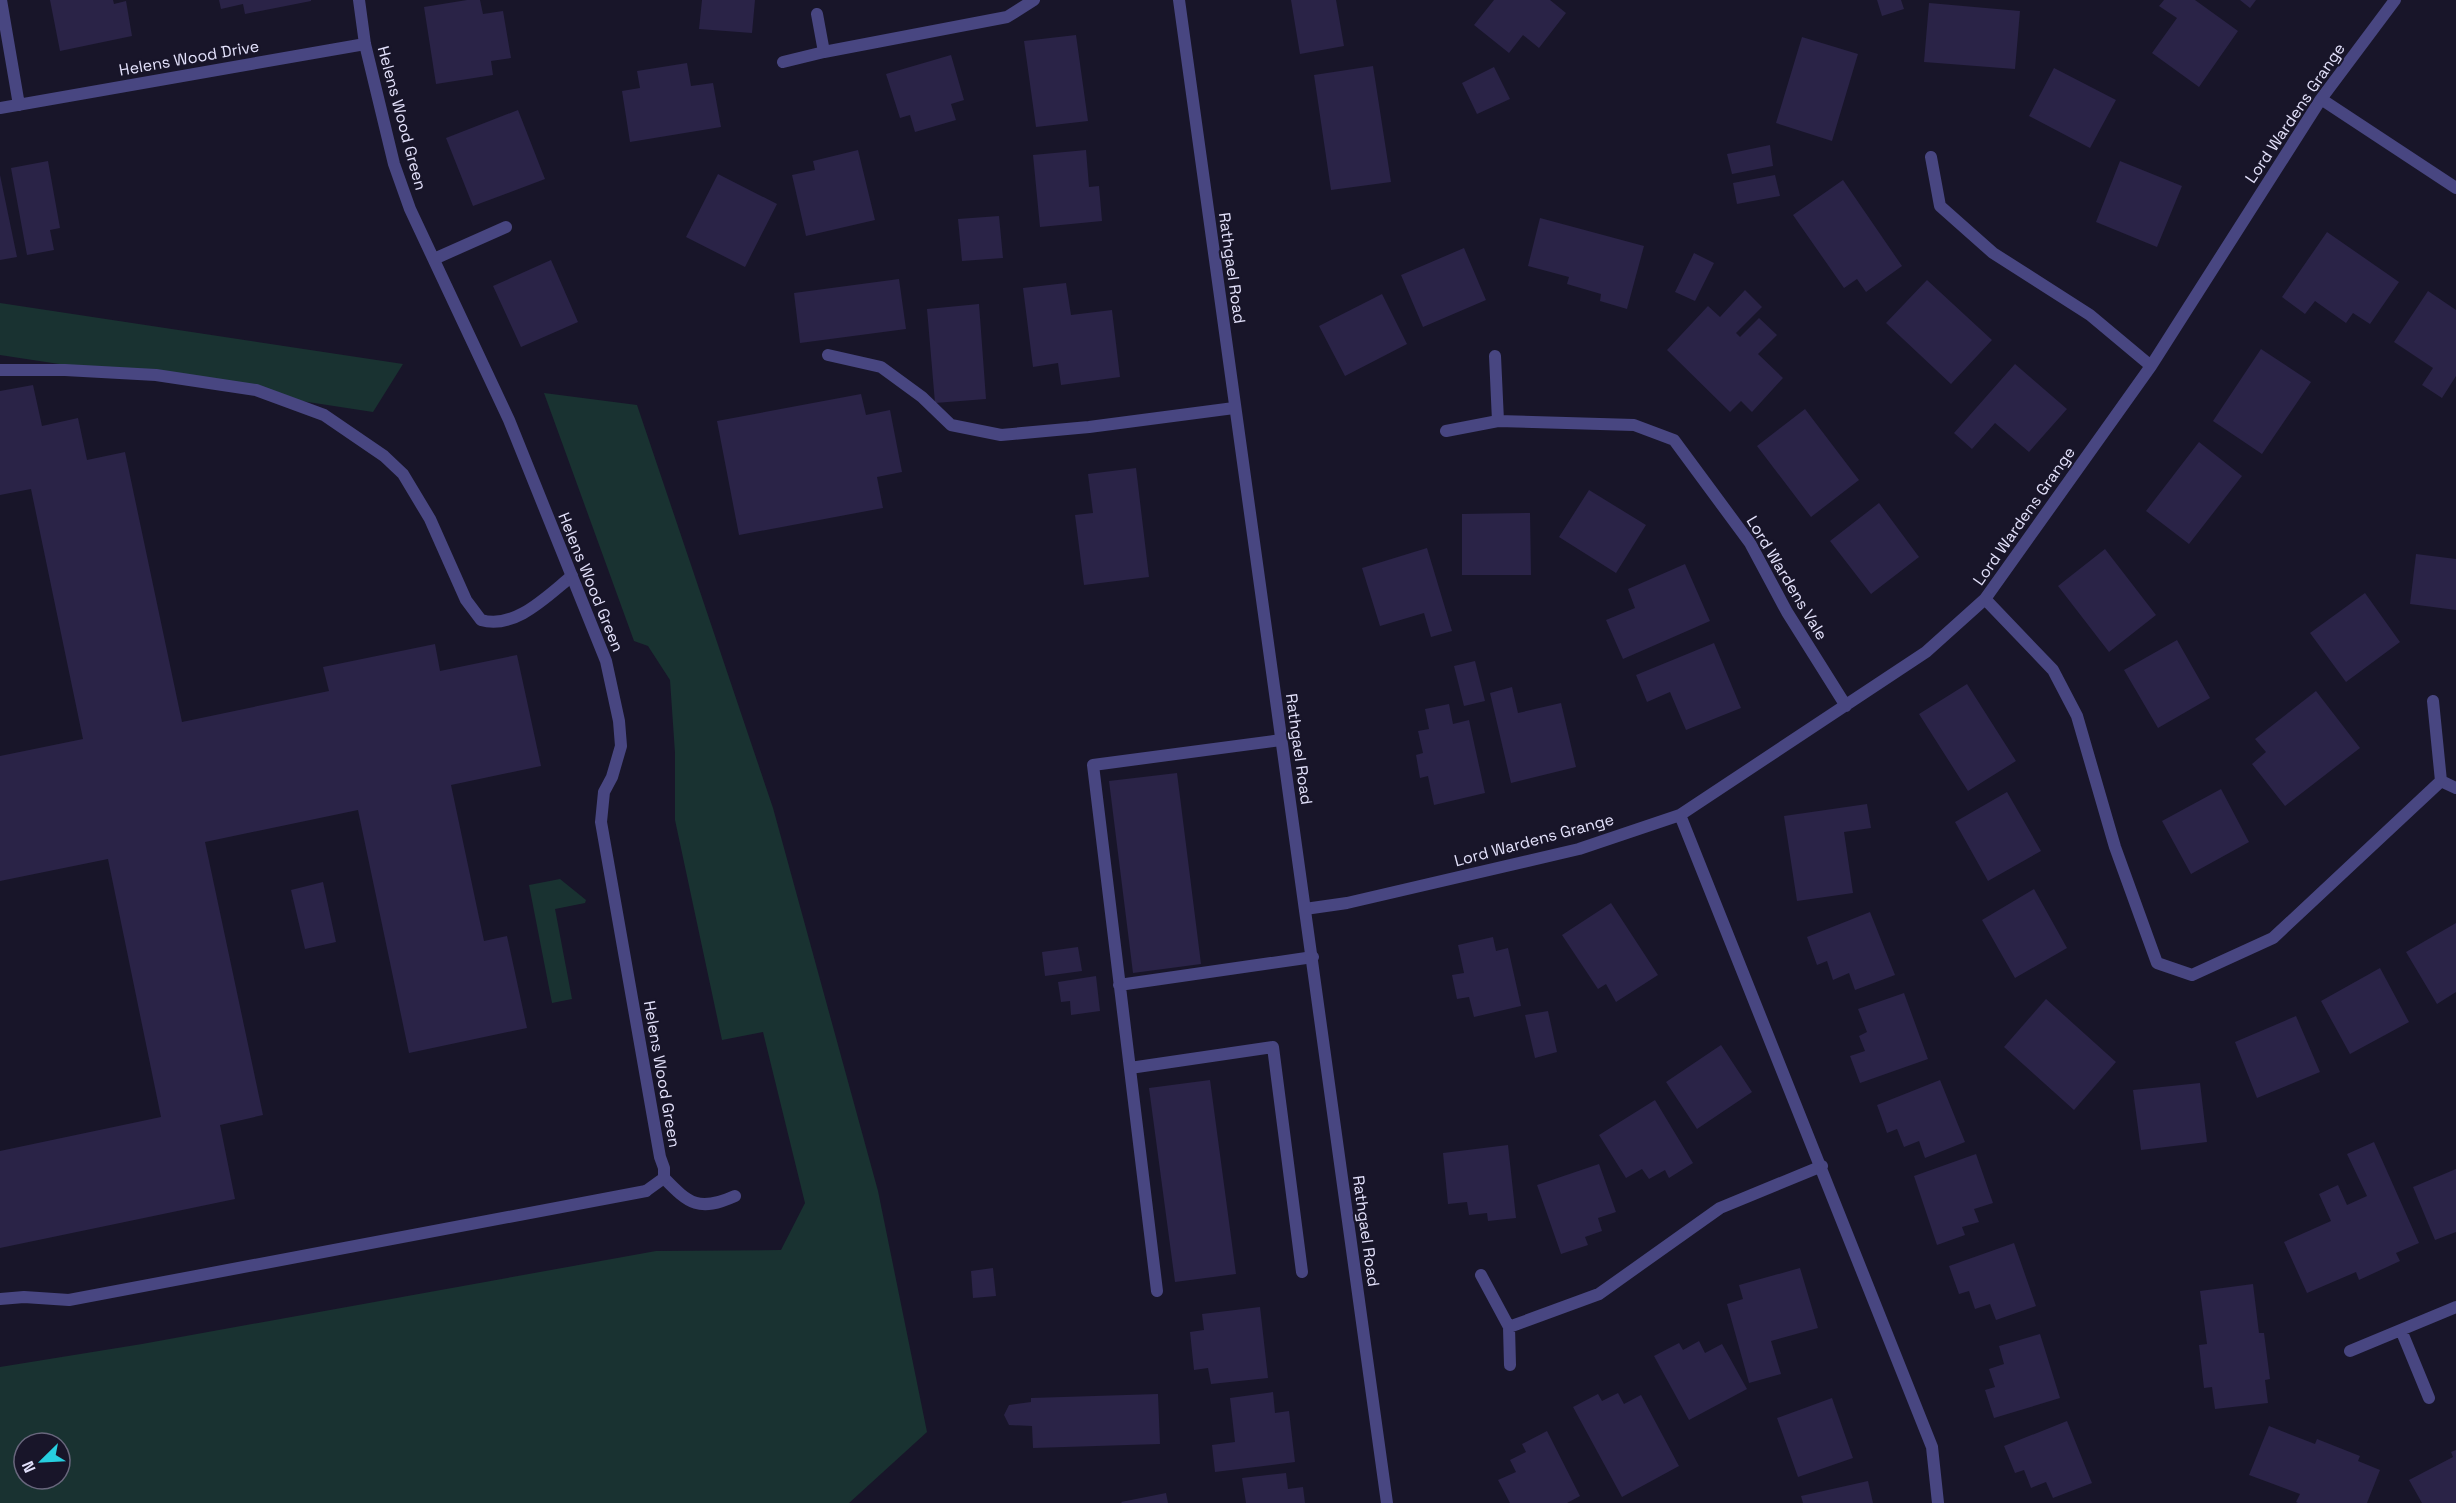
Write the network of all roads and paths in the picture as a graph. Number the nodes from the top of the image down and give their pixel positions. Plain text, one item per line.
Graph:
1 (1, 0) edge
2 (359, 0) edge
3 (1034, 0) edge
4 (1179, 0) edge
5 (2395, 0) edge
6 (818, 14) dead end
7 (365, 44) junction
8 (824, 52) junction
9 (783, 62) dead end
10 (2321, 99) junction
11 (19, 105) junction
12 (0, 108) edge
13 (1931, 157) dead end
14 (2456, 188) edge
15 (506, 226) dead end
16 (434, 259) junction
17 (828, 355) dead end
18 (1495, 356) dead end
19 (2151, 366) junction
20 (0, 370) edge
21 (1234, 408) junction
22 (1498, 421) junction
23 (1446, 431) dead end
24 (572, 576) junction
25 (1985, 599) junction
26 (2433, 701) dead end
27 (1846, 706) junction
28 (1281, 740) junction
29 (2441, 781) junction
30 (2456, 788) edge
31 (1680, 814) junction
32 (1305, 909) junction
33 (1313, 957) junction
34 (1119, 985) junction
35 (1130, 1068) junction
36 (1821, 1166) junction
37 (664, 1178) junction
38 (735, 1196) dead end
39 (1302, 1272) dead end
40 (1481, 1275) dead end
41 (1157, 1291) dead end
42 (0, 1299) edge
43 (2456, 1307) edge
44 (1509, 1327) junction
45 (2401, 1330) junction
46 (2350, 1351) dead end
47 (1510, 1365) dead end
48 (2429, 1398) dead end
49 (1387, 1503) edge
50 (1938, 1503) edge

1 - 11 street
2 - 7 street, Helens Wood Green
3 - 8 street
4 - 21 street, Rathgael Road
5 - 10 street, Lord Wardens Grange
6 - 8 street
7 - 11 street, Helens Wood Drive
7 - 16 street, Helens Wood Green
8 - 9 street
10 - 14 street
10 - 19 street, Lord Wardens Grange
11 - 12 street, Helens Wood Drive
13 - 19 street
15 - 16 street
16 - 24 street, Helens Wood Green
17 - 21 street
18 - 22 street
19 - 25 street, Lord Wardens Grange
20 - 24 street
21 - 28 street, Rathgael Road
22 - 23 street, Lord Wardens Vale
22 - 27 street, Lord Wardens Vale
24 - 37 street, Helens Wood Green
25 - 27 street, Lord Wardens Grange
25 - 29 street
26 - 29 street
27 - 31 street, Lord Wardens Grange
28 - 32 street, Rathgael Road
28 - 34 street
29 - 30 street
31 - 32 street, Lord Wardens Grange
31 - 36 street
32 - 33 street, Rathgael Road
33 - 34 street
33 - 49 street, Rathgael Road
34 - 35 street
35 - 39 street
35 - 41 street
36 - 44 street
36 - 50 street
37 - 38 street
37 - 42 street
40 - 44 street
43 - 45 street
44 - 47 street
45 - 46 street
45 - 48 street

